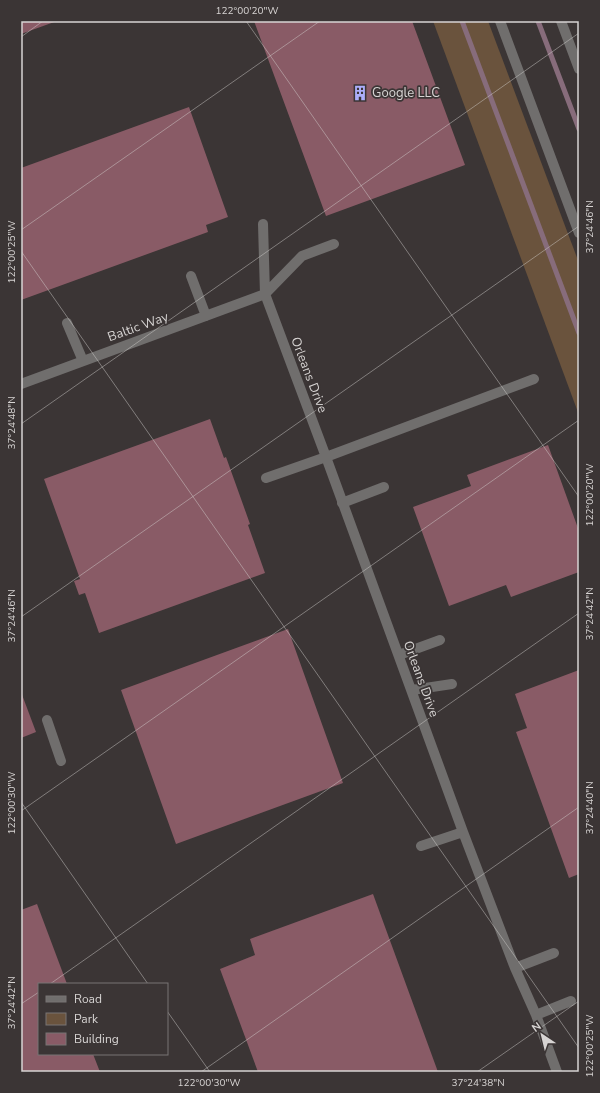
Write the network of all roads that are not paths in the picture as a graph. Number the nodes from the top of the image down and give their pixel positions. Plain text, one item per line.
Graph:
1 (500, 21) edge
2 (561, 21) edge
3 (579, 69) edge
4 (263, 224) dead end
5 (579, 233) edge
6 (334, 244) dead end
7 (191, 276) dead end
8 (265, 294) junction
9 (206, 316) junction
10 (67, 323) dead end
11 (83, 361) junction
12 (534, 379) dead end
13 (21, 384) edge
14 (326, 457) junction
15 (266, 478) dead end
16 (384, 487) dead end
17 (342, 503) junction
18 (440, 640) dead end
19 (399, 655) junction
20 (452, 684) dead end
21 (412, 690) junction
22 (46, 720) dead end
23 (61, 761) dead end
24 (463, 832) junction
25 (421, 846) dead end
26 (554, 953) dead end
27 (515, 968) junction
28 (571, 1001) dead end
29 (536, 1015) junction
30 (557, 1072) edge

1 - 5 street
2 - 3 street
4 - 8 street, Orleans Drive
6 - 8 street
7 - 9 street
8 - 9 street, Baltic Way
8 - 14 street, Orleans Drive
9 - 11 street, Baltic Way
10 - 11 street
11 - 13 street, Baltic Way
12 - 14 street
14 - 15 street
14 - 17 street, Orleans Drive
16 - 17 street
17 - 19 street, Orleans Drive
18 - 19 street
19 - 21 street, Orleans Drive
20 - 21 street
21 - 24 street, Orleans Drive
22 - 23 street
24 - 25 street
24 - 27 street, Orleans Drive
26 - 27 street
27 - 29 street, Orleans Drive
28 - 29 street
29 - 30 street, Orleans Drive

